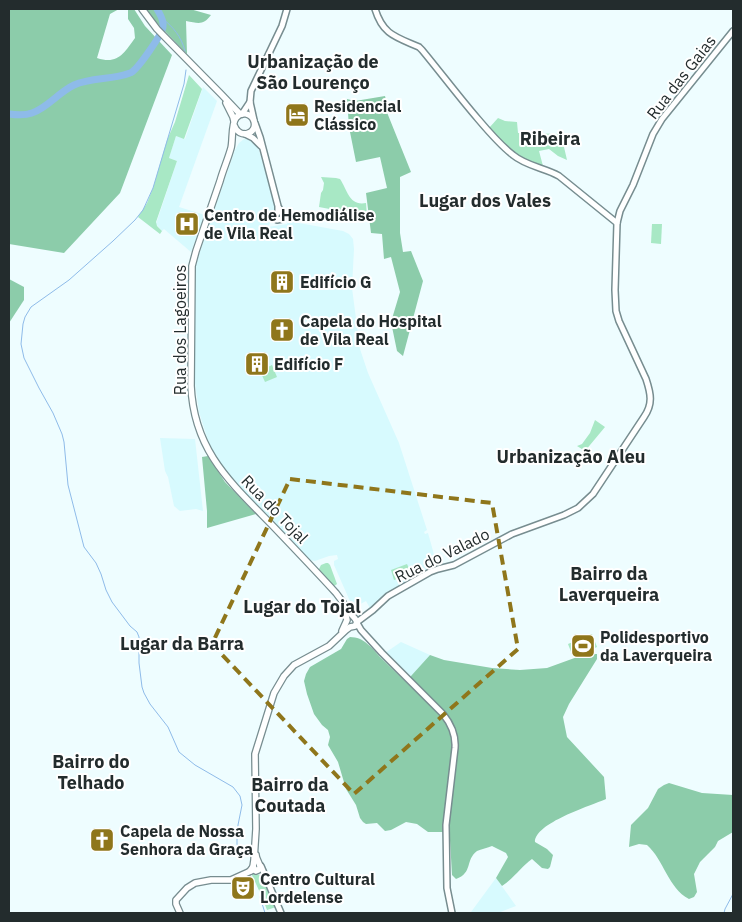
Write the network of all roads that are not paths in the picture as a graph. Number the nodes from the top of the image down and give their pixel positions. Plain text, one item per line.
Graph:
1 (142, 9) edge
2 (287, 9) edge
3 (375, 9) edge
4 (733, 31) edge
5 (217, 89) junction
6 (250, 102) junction
7 (241, 114) junction
8 (254, 121) junction
9 (234, 123) junction
10 (244, 134) junction
11 (231, 148) junction
12 (263, 148) junction
13 (280, 213) dead end
14 (617, 224) junction
15 (650, 395) joint
16 (199, 428) joint
17 (343, 602) junction
18 (346, 620) junction
19 (356, 620) junction
20 (351, 627) junction
21 (366, 635) junction
22 (338, 638) junction
23 (255, 867) junction
24 (180, 913) edge
25 (281, 913) edge
26 (452, 913) edge

1 - 5 main road
2 - 6 street
3 - 14 street
4 - 14 street, Rua das Gaias
5 - 7 main road
5 - 9 main road
6 - 7 street
6 - 8 street
7 - 8 main road
7 - 9 main road
8 - 10 main road
8 - 12 street
9 - 10 main road
9 - 11 main road, Rua dos Lagoeiros
10 - 11 main road, Rua dos Lagoeiros
10 - 12 street
11 - 16 main road, Rua dos Lagoeiros
12 - 13 street
14 - 15 street, Rua das Gaias
15 - 19 street, Rua do Valado
16 - 17 main road, Rua do Tojal
17 - 18 main road
17 - 19 main road, Rua do Tojal
18 - 19 main road
18 - 20 main road
18 - 22 main road
19 - 20 main road
19 - 21 street
20 - 21 street
20 - 22 main road
21 - 26 street
22 - 23 main road
23 - 24 main road
23 - 25 street

